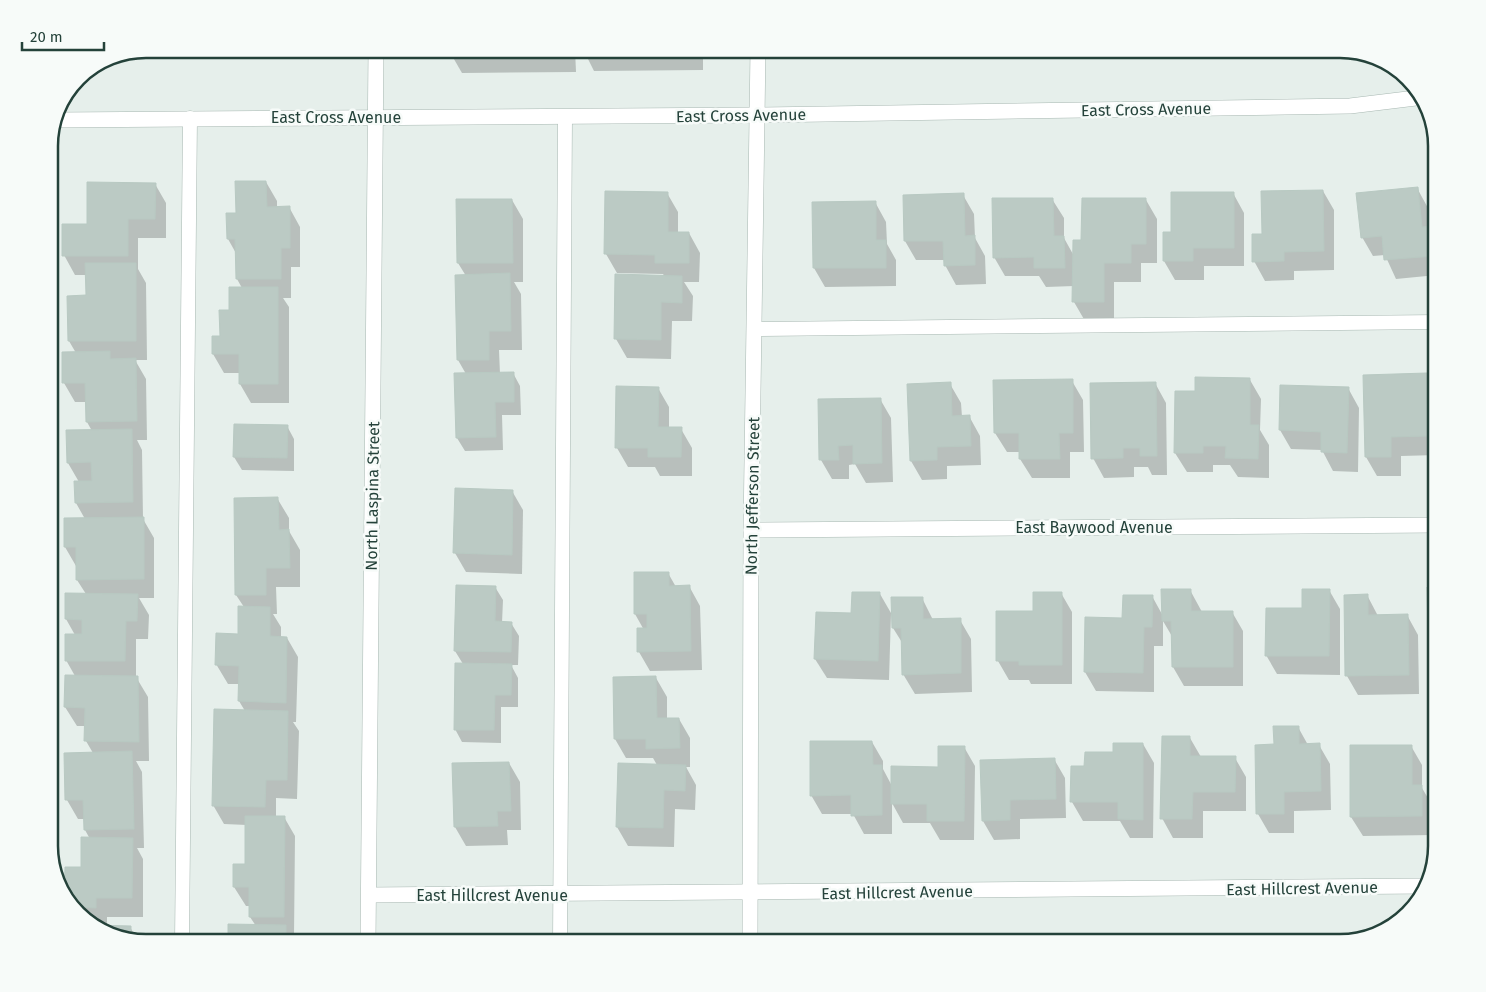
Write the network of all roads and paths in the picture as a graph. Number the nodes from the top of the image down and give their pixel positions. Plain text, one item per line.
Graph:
1 (376, 58) edge
2 (758, 58) edge
3 (1415, 98) edge
4 (758, 115) junction
5 (376, 116) junction
6 (564, 117) junction
7 (190, 118) junction
8 (61, 120) edge
9 (1428, 322) edge
10 (754, 329) junction
11 (1428, 525) edge
12 (751, 530) junction
13 (1419, 886) edge
14 (750, 893) junction
15 (560, 894) junction
16 (369, 896) junction
17 (182, 934) edge
18 (368, 934) edge
19 (560, 934) edge
20 (750, 934) edge

1 - 5 street, North Laspina Street
2 - 4 street, North Jefferson Street
3 - 4 street, East Cross Avenue
4 - 6 street, East Cross Avenue
4 - 10 street, North Jefferson Street
5 - 6 street, East Cross Avenue
5 - 7 street, East Cross Avenue
5 - 16 street, North Laspina Street
6 - 15 lane
7 - 8 street, East Cross Avenue
7 - 17 lane
9 - 10 lane
10 - 12 street, North Jefferson Street
11 - 12 street, East Baywood Avenue
12 - 14 street, North Jefferson Street
13 - 14 street, East Hillcrest Avenue
14 - 15 street, East Hillcrest Avenue
14 - 20 street, North Jefferson Street
15 - 16 street, East Hillcrest Avenue
15 - 19 lane
16 - 18 street, North Laspina Street

